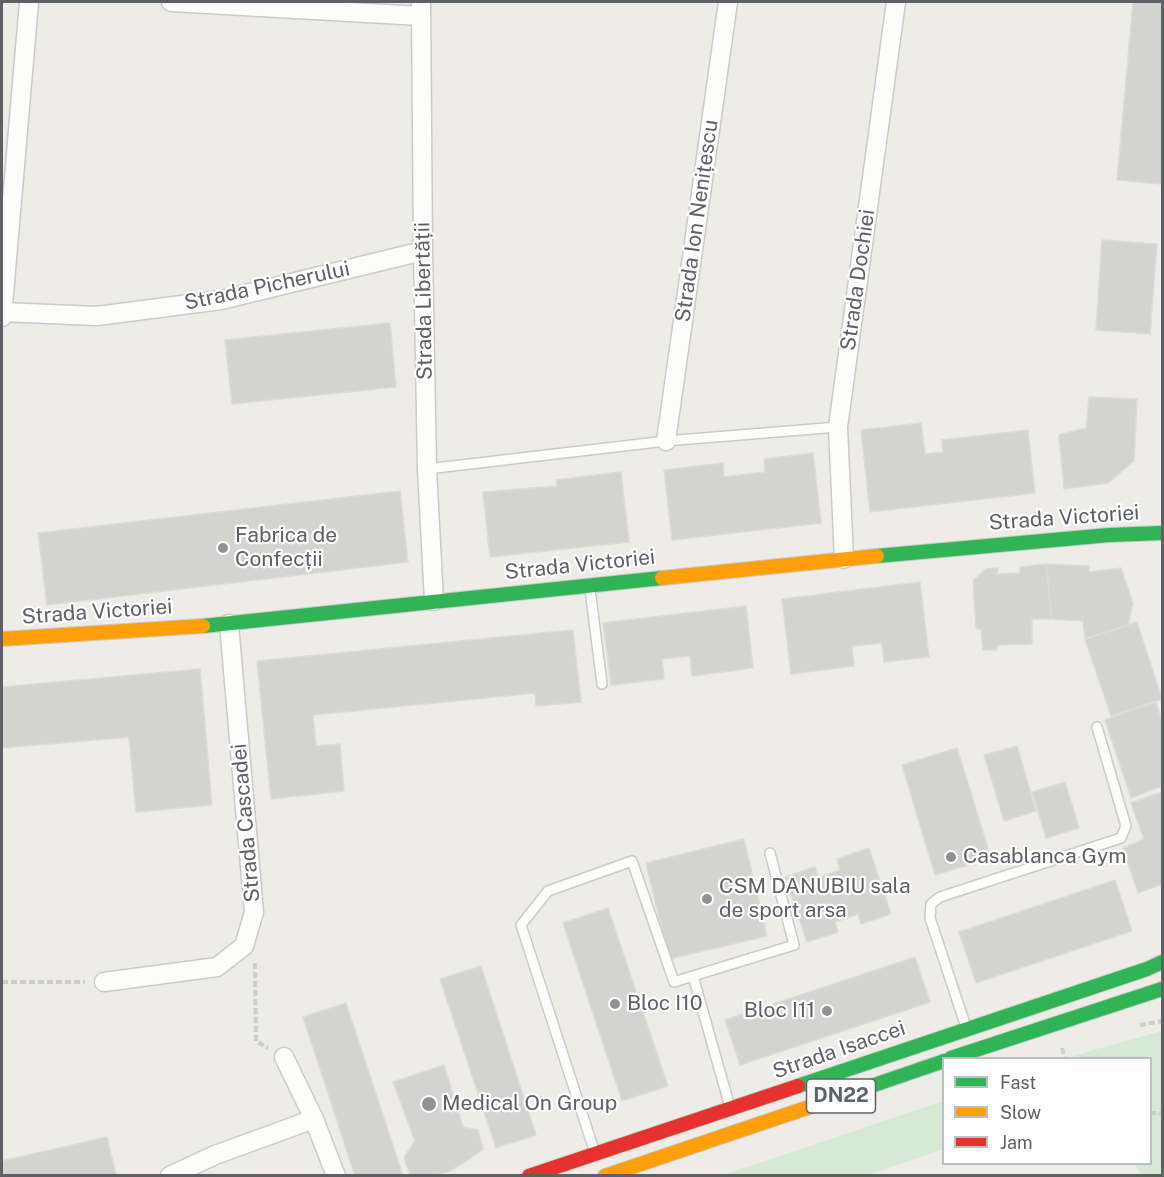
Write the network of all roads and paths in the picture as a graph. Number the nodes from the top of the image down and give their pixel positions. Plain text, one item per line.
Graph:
1 (29, 2) edge
2 (171, 2) edge
3 (728, 2) edge
4 (896, 2) edge
5 (421, 9) edge
6 (423, 251) junction
7 (2, 312) edge
8 (2, 317) edge
9 (838, 427) junction
10 (666, 441) junction
11 (427, 469) junction
12 (1162, 532) edge
13 (844, 559) junction
14 (589, 586) junction
15 (434, 601) junction
16 (229, 624) junction
17 (2, 639) edge
18 (602, 684) dead end
19 (1097, 727) dead end
20 (770, 853) dead end
21 (1162, 962) edge
22 (217, 967) junction
23 (693, 976) junction
24 (2, 982) edge
25 (104, 982) joint
26 (1162, 989) edge
27 (967, 1029) junction
28 (284, 1057) joint
29 (957, 1057) edge
30 (942, 1062) edge
31 (730, 1109) junction
32 (314, 1119) junction
33 (595, 1153) junction
34 (170, 1176) edge
35 (336, 1176) edge
36 (529, 1176) edge
37 (605, 1176) edge

1 - 7 street
2 - 5 street
3 - 10 street, Strada Ion Nenițescu
4 - 9 street, Strada Dochiei
5 - 6 street, Strada Libertății
6 - 7 street, Strada Picherului
6 - 11 street, Strada Libertății
7 - 8 street
9 - 10 lane
9 - 13 street, Strada Dochiei
10 - 11 lane
11 - 15 street, Strada Libertății
12 - 13 main road, Strada Victoriei
13 - 14 main road, Strada Victoriei
14 - 15 main road, Strada Victoriei
14 - 18 lane
15 - 16 main road, Strada Victoriei
16 - 17 main road, Strada Victoriei
16 - 22 street, Strada Cascadei
19 - 27 lane
20 - 23 lane
21 - 27 main road, Strada Isaccei / DN22
22 - 25 street
22 - 28 path
23 - 31 lane
23 - 33 lane
24 - 25 path
26 - 29 main road
27 - 31 main road, Strada Isaccei / DN22
28 - 32 street
30 - 37 main road, Strada Isaccei / DN22
31 - 33 main road, Strada Isaccei / DN22
32 - 34 street
32 - 35 street
33 - 36 main road, Strada Isaccei / DN22

